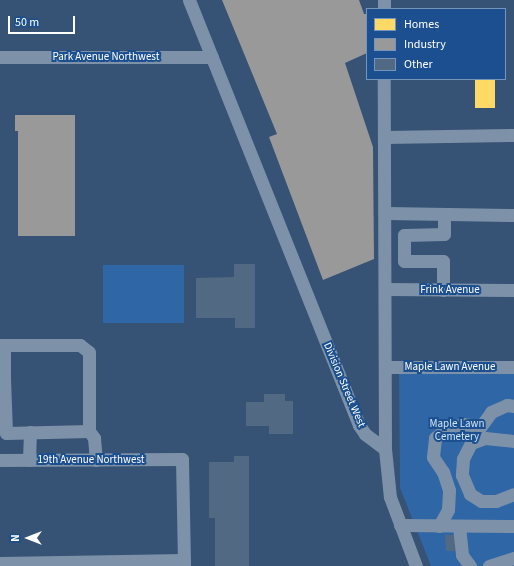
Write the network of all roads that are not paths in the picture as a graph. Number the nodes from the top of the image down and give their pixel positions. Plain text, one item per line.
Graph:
1 (189, 0) edge
2 (0, 57) edge
3 (212, 57) junction
4 (384, 80) edge
5 (514, 135) edge
6 (385, 137) junction
7 (386, 213) junction
8 (444, 214) junction
9 (514, 214) edge
10 (387, 290) junction
11 (443, 290) junction
12 (514, 290) edge
13 (2, 345) edge
14 (387, 367) junction
15 (514, 368) edge
16 (2, 378) edge
17 (514, 406) edge
18 (480, 426) junction
19 (89, 431) junction
20 (30, 432) junction
21 (3, 436) edge
22 (514, 441) edge
23 (471, 444) junction
24 (385, 449) junction
25 (0, 460) edge
26 (29, 460) junction
27 (96, 460) junction
28 (514, 494) edge
29 (398, 520) junction
30 (439, 526) junction
31 (459, 526) junction
32 (514, 526) edge
33 (514, 558) edge
34 (0, 563) edge
35 (184, 563) edge
36 (416, 566) edge
37 (470, 566) edge
38 (489, 566) edge

1 - 3 street, Division Street West
2 - 3 street, Park Avenue Northwest
3 - 24 street, Division Street West
4 - 6 street
5 - 6 street
6 - 7 street
7 - 8 street
7 - 10 street
8 - 9 street
8 - 11 street
10 - 11 street, Frink Avenue
10 - 14 street
11 - 12 street, Frink Avenue
13 - 16 street
13 - 19 street
14 - 15 street, Maple Lawn Avenue
14 - 24 street
16 - 21 street
17 - 18 street
18 - 23 street
18 - 30 street
19 - 20 street
19 - 27 street
20 - 21 street
20 - 26 street
22 - 23 street
23 - 28 street
24 - 29 street
25 - 26 street, 19th Avenue Northwest
26 - 27 street, 19th Avenue Northwest
27 - 35 street, 19th Avenue Northwest
29 - 30 street
29 - 36 street
30 - 31 street
31 - 32 street
31 - 37 street
33 - 38 street
34 - 35 street

